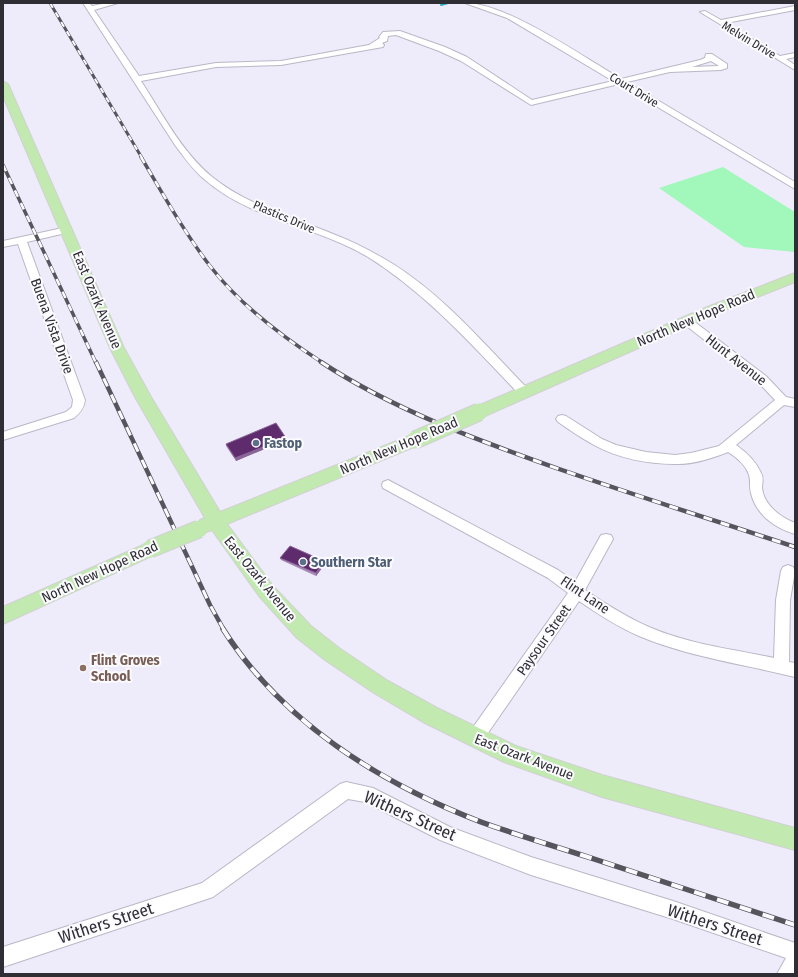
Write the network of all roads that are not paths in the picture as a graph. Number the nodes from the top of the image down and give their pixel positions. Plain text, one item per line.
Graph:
1 (115, 3) edge
2 (468, 3) edge
3 (88, 6) edge
4 (795, 8) edge
5 (703, 12) dead end
6 (720, 22) junction
7 (795, 55) edge
8 (779, 58) junction
9 (795, 68) edge
10 (668, 70) junction
11 (137, 80) junction
12 (618, 81) junction
13 (3, 84) edge
14 (795, 186) edge
15 (67, 230) junction
16 (22, 240) junction
17 (3, 244) edge
18 (792, 280) edge
19 (688, 322) junction
20 (524, 392) junction
21 (782, 400) junction
22 (795, 404) edge
23 (562, 419) dead end
24 (3, 436) edge
25 (729, 446) junction
26 (388, 485) dead end
27 (207, 525) junction
28 (795, 529) edge
29 (606, 538) dead end
30 (788, 571) dead end
31 (578, 592) junction
32 (3, 616) edge
33 (781, 666) junction
34 (795, 670) edge
35 (475, 738) junction
36 (795, 839) edge
37 (795, 952) edge
38 (3, 957) edge
39 (795, 961) edge
40 (787, 974) edge

1 - 3 street
2 - 12 street, Court Drive
3 - 11 street, Plastics Drive
4 - 6 street
5 - 6 street, Melvin Drive
6 - 8 street, Melvin Drive
7 - 8 street
8 - 9 street, Melvin Drive
10 - 10 street
10 - 12 street
11 - 12 street
11 - 20 street, Plastics Drive
12 - 14 street, Court Drive
13 - 15 main road, East Ozark Avenue
15 - 16 street
15 - 27 main road, East Ozark Avenue
16 - 17 street
16 - 24 street, Buena Vista Drive
18 - 19 main road, North New Hope Road
19 - 20 main road, North New Hope Road
19 - 21 street, Hunt Avenue
20 - 27 main road, North New Hope Road, bridge
21 - 22 street
21 - 25 street
23 - 25 street
25 - 28 street
26 - 31 street, Flint Lane
27 - 32 main road, North New Hope Road, bridge
27 - 35 main road, East Ozark Avenue
29 - 31 street, Paysour Street
30 - 33 street
31 - 33 street, Flint Lane
31 - 35 street, Paysour Street
33 - 34 street, Flint Lane
35 - 36 main road, East Ozark Avenue
37 - 38 street, Withers Street
39 - 40 street

